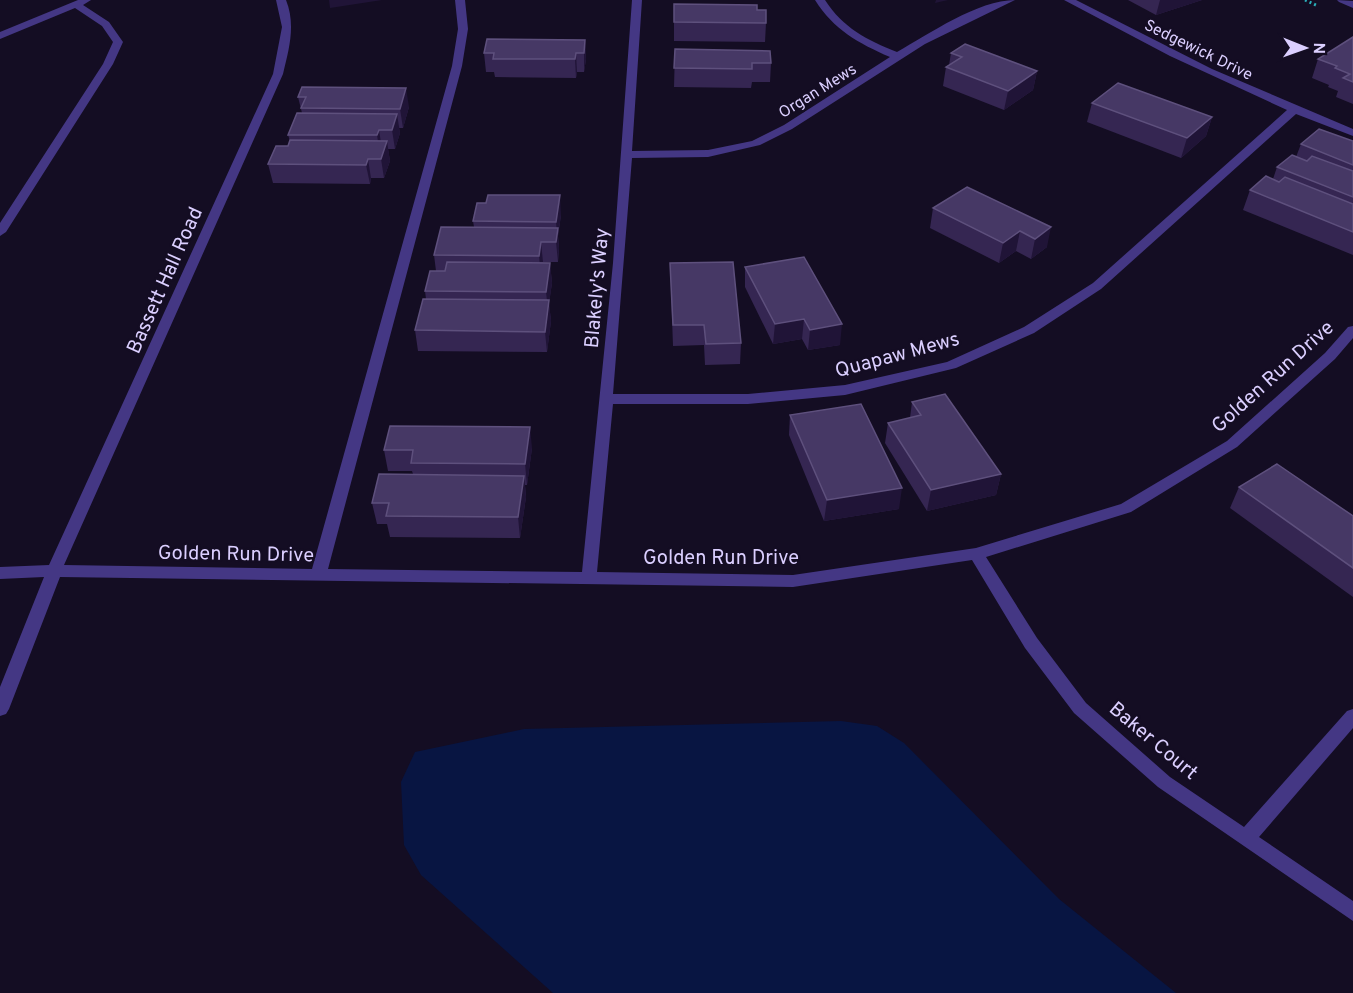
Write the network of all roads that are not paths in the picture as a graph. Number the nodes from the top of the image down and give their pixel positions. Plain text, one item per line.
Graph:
1 (281, 0) edge
2 (460, 0) edge
3 (637, 0) edge
4 (820, 0) edge
5 (1010, 0) edge
6 (1069, 0) edge
7 (1342, 0) edge
8 (81, 2) edge
9 (1353, 5) edge
10 (0, 36) edge
11 (897, 56) junction
12 (1293, 110) junction
13 (1353, 133) edge
14 (625, 154) junction
15 (0, 232) edge
16 (1353, 330) edge
17 (606, 399) junction
18 (976, 554) junction
19 (54, 572) junction
20 (0, 573) edge
21 (318, 575) junction
22 (589, 578) junction
23 (0, 709) edge
24 (1353, 716) edge
25 (1246, 838) junction
26 (1353, 912) edge

1 - 19 street, Bassett Hall Road
2 - 21 street
3 - 14 street, Blakely's Way
4 - 11 street
5 - 11 street, Organ Mews
6 - 12 street, Sedgewick Drive
7 - 9 street
8 - 10 street
8 - 15 street
11 - 14 street, Organ Mews
12 - 13 street, Sedgewick Drive
12 - 17 street, Quapaw Mews
14 - 17 street, Blakely's Way
16 - 18 street, Golden Run Drive
17 - 22 street, Blakely's Way
18 - 22 street, Golden Run Drive
18 - 25 street, Baker Court
19 - 20 street, Golden Run Drive
19 - 21 street, Golden Run Drive
19 - 23 street, Bassett Hall Road
21 - 22 street, Golden Run Drive
24 - 25 street
25 - 26 street, Baker Court

